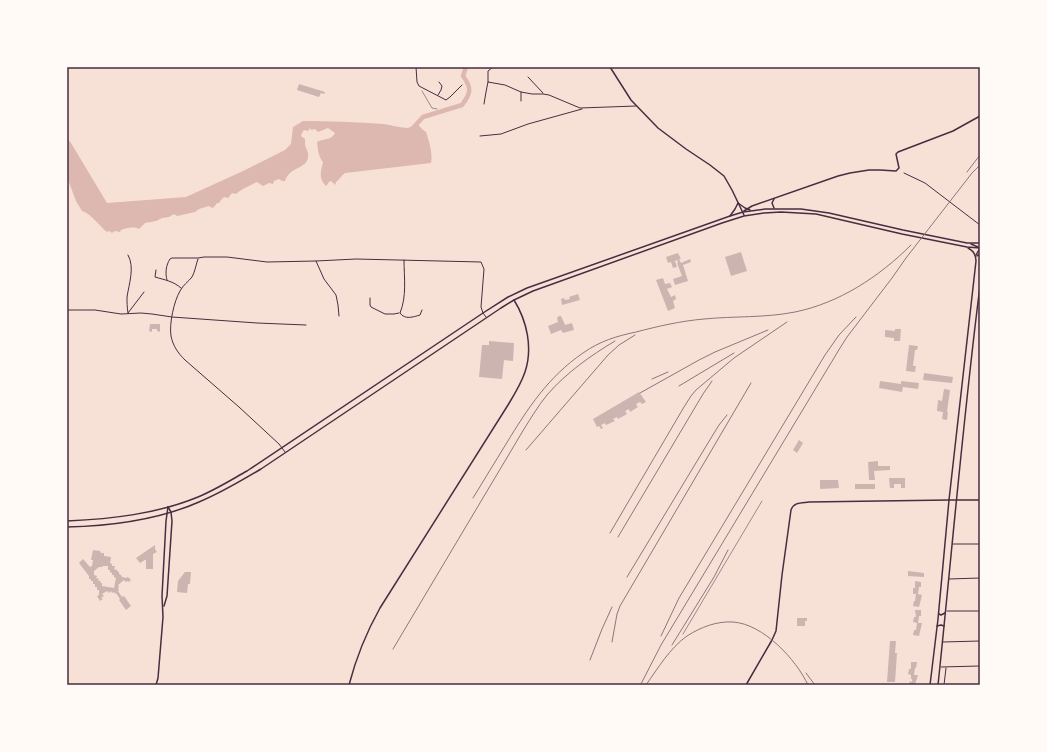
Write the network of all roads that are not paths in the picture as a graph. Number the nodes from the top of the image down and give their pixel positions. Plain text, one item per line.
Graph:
1 (416, 67) edge
2 (493, 67) edge
3 (610, 67) edge
4 (528, 77) dead end
5 (439, 82) dead end
6 (488, 82) junction
7 (462, 85) dead end
8 (521, 92) junction
9 (543, 94) junction
10 (438, 96) junction
11 (521, 101) dead end
12 (484, 104) dead end
13 (637, 106) junction
14 (585, 108) junction
15 (980, 116) edge
16 (480, 136) dead end
17 (904, 172) dead end
18 (774, 199) junction
19 (738, 203) junction
20 (774, 208) junction
21 (747, 209) junction
22 (752, 210) junction
23 (743, 212) junction
24 (775, 212) junction
25 (730, 216) junction
26 (744, 216) junction
27 (980, 225) edge
28 (970, 243) junction
29 (980, 243) edge
30 (966, 247) junction
31 (980, 248) edge
32 (980, 254) edge
33 (128, 255) dead end
34 (198, 258) junction
35 (976, 258) junction
36 (404, 260) junction
37 (316, 261) junction
38 (156, 270) dead end
39 (167, 280) junction
40 (980, 286) edge
41 (181, 288) junction
42 (144, 292) dead end
43 (511, 295) junction
44 (370, 298) dead end
45 (514, 300) junction
46 (67, 310) edge
47 (422, 310) dead end
48 (400, 313) junction
49 (483, 313) junction
50 (128, 314) junction
51 (339, 316) dead end
52 (172, 317) junction
53 (486, 318) junction
54 (306, 325) dead end
55 (282, 448) junction
56 (285, 452) junction
57 (949, 500) junction
58 (956, 500) junction
59 (980, 500) edge
60 (762, 501) dead end
61 (168, 507) junction
62 (171, 512) junction
63 (167, 513) junction
64 (67, 521) edge
65 (67, 527) edge
66 (952, 544) junction
67 (980, 544) edge
68 (980, 578) edge
69 (949, 579) junction
70 (164, 608) junction
71 (980, 611) edge
72 (946, 612) junction
73 (939, 614) junction
74 (937, 626) junction
75 (944, 626) junction
76 (683, 634) dead end
77 (980, 641) edge
78 (942, 642) junction
79 (980, 666) edge
80 (940, 667) junction
81 (946, 667) junction
82 (156, 685) edge
83 (349, 685) edge
84 (746, 685) edge
85 (930, 685) edge
86 (938, 685) edge
87 (944, 685) edge

1 - 10 street
2 - 6 street
3 - 13 main road
4 - 9 street
5 - 10 street
6 - 8 street
6 - 12 street
7 - 10 street
8 - 9 street
8 - 11 street
9 - 14 street
13 - 14 street
13 - 19 main road
14 - 16 street
15 - 18 main road
17 - 27 street
18 - 20 main road
18 - 21 main road
19 - 21 main road
19 - 23 main road
19 - 25 main road
20 - 22 main road
20 - 24 main road
20 - 28 main road
21 - 22 main road
21 - 23 main road
22 - 23 main road
23 - 25 main road
23 - 26 main road
24 - 26 main road
24 - 30 main road
25 - 43 main road
26 - 45 main road
28 - 29 main road
28 - 31 main road
30 - 31 main road
30 - 35 main road
31 - 35 main road
32 - 35 main road
33 - 50 street
34 - 37 street
34 - 39 street
34 - 41 street
35 - 57 main road
36 - 37 street
36 - 48 street
36 - 49 street
37 - 51 street
38 - 39 street
39 - 41 street
40 - 58 main road
41 - 52 street
42 - 50 street
43 - 45 main road
43 - 49 main road
44 - 48 street
45 - 53 main road
45 - 83 main road
46 - 50 street
47 - 48 street
49 - 53 street
49 - 55 main road
50 - 52 street
52 - 54 street
52 - 55 street
53 - 56 main road
55 - 56 street
55 - 61 main road
56 - 62 main road
57 - 58 main road
57 - 73 main road
57 - 84 main road
58 - 59 main road
58 - 66 main road
60 - 76 lane
61 - 62 main road
61 - 63 main road
61 - 64 main road
62 - 63 main road
62 - 70 main road
63 - 65 main road
63 - 70 main road
66 - 67 street
66 - 69 main road
68 - 69 street
69 - 72 main road
70 - 82 main road
71 - 72 street
72 - 73 main road
72 - 75 main road
73 - 74 main road
74 - 75 main road
74 - 85 main road
75 - 78 main road
77 - 78 street
78 - 80 main road
79 - 81 street
80 - 81 street
80 - 86 main road
81 - 87 street

